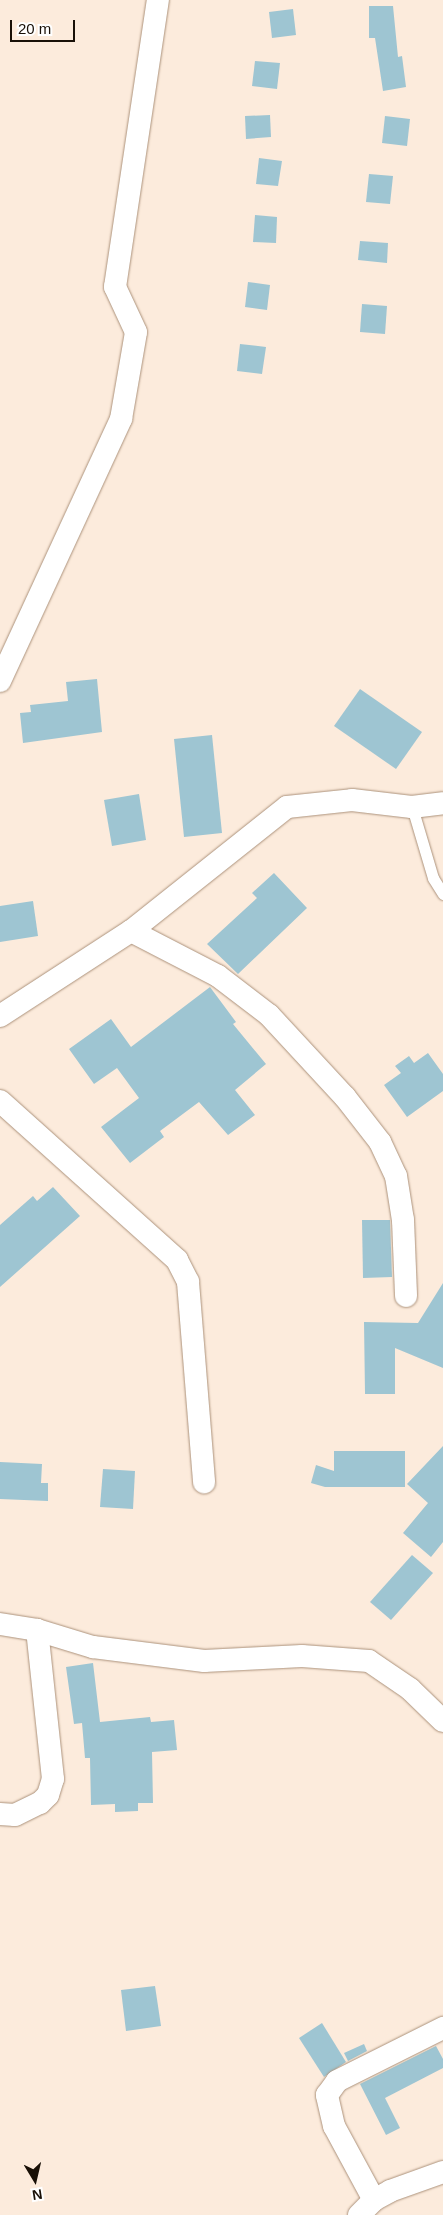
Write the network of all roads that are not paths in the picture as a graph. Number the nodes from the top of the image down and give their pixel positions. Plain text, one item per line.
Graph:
1 (158, 0) edge
2 (0, 681) edge
3 (443, 803) edge
4 (412, 807) junction
5 (443, 894) edge
6 (131, 931) junction
7 (0, 1016) edge
8 (0, 1101) edge
9 (406, 1296) dead end
10 (204, 1482) dead end
11 (0, 1624) edge
12 (37, 1630) junction
13 (443, 1721) edge
14 (0, 1814) edge
15 (443, 2028) edge
16 (443, 2172) edge
17 (367, 2208) edge

1 - 2 street
3 - 4 street
4 - 5 lane
4 - 6 street
6 - 7 street
6 - 9 street
8 - 10 street
11 - 12 street
12 - 13 street
12 - 14 street
15 - 17 street
16 - 17 street

